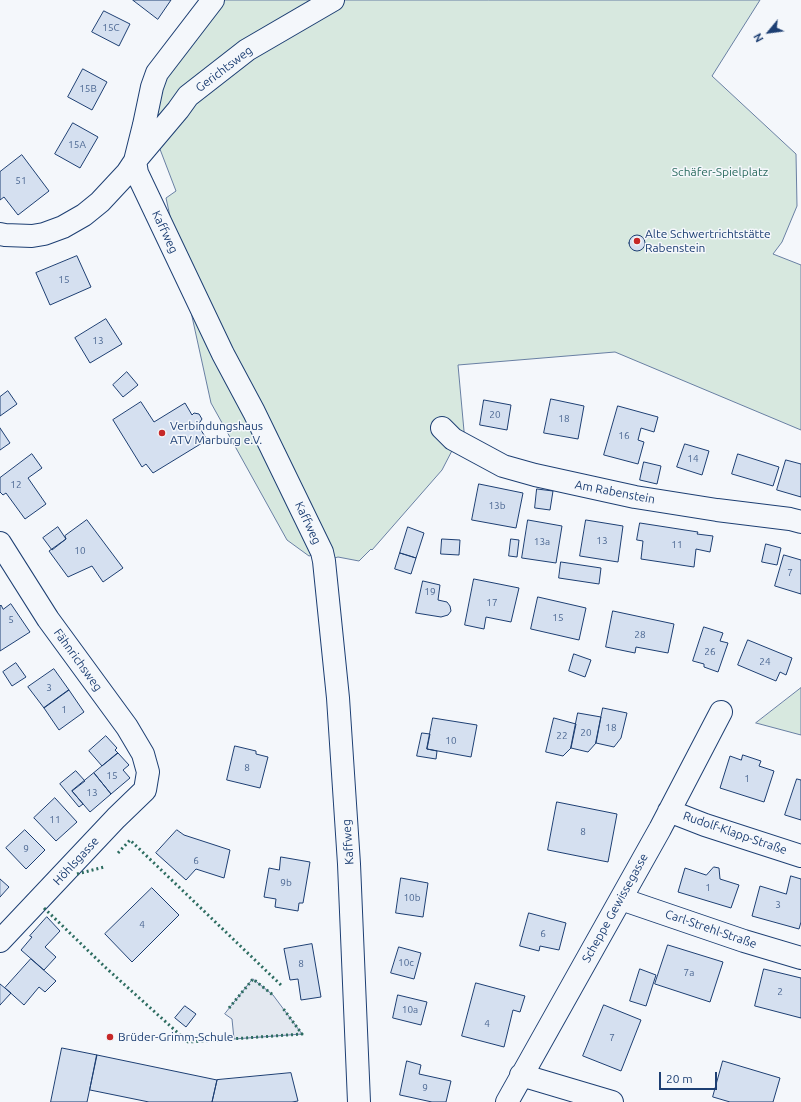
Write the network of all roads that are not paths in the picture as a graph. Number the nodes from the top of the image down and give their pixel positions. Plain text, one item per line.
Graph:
1 (213, 0) edge
2 (333, 0) edge
3 (135, 161) junction
4 (0, 234) edge
5 (442, 428) dead end
6 (801, 522) edge
7 (0, 543) edge
8 (721, 712) dead end
9 (148, 779) joint
10 (669, 811) junction
11 (801, 856) edge
12 (621, 898) junction
13 (0, 941) edge
14 (801, 958) edge
15 (520, 1075) junction
16 (360, 1102) edge
17 (507, 1102) edge
18 (612, 1102) edge

1 - 3 street, Kaffweg
2 - 3 street, Gerichtsweg
3 - 4 street, Gerichtsweg
3 - 16 street, Kaffweg
5 - 6 street, Am Rabenstein
7 - 9 street, Fähnrichsweg
8 - 10 street, Scheppe Gewissegasse
9 - 13 street, Höhlsgasse
10 - 11 street, Rudolf-Klapp-Straße
10 - 12 street, Scheppe Gewissegasse
12 - 14 street, Carl-Strehl-Straße
12 - 15 street, Scheppe Gewissegasse
15 - 17 street, Scheppe Gewissegasse
15 - 18 street

